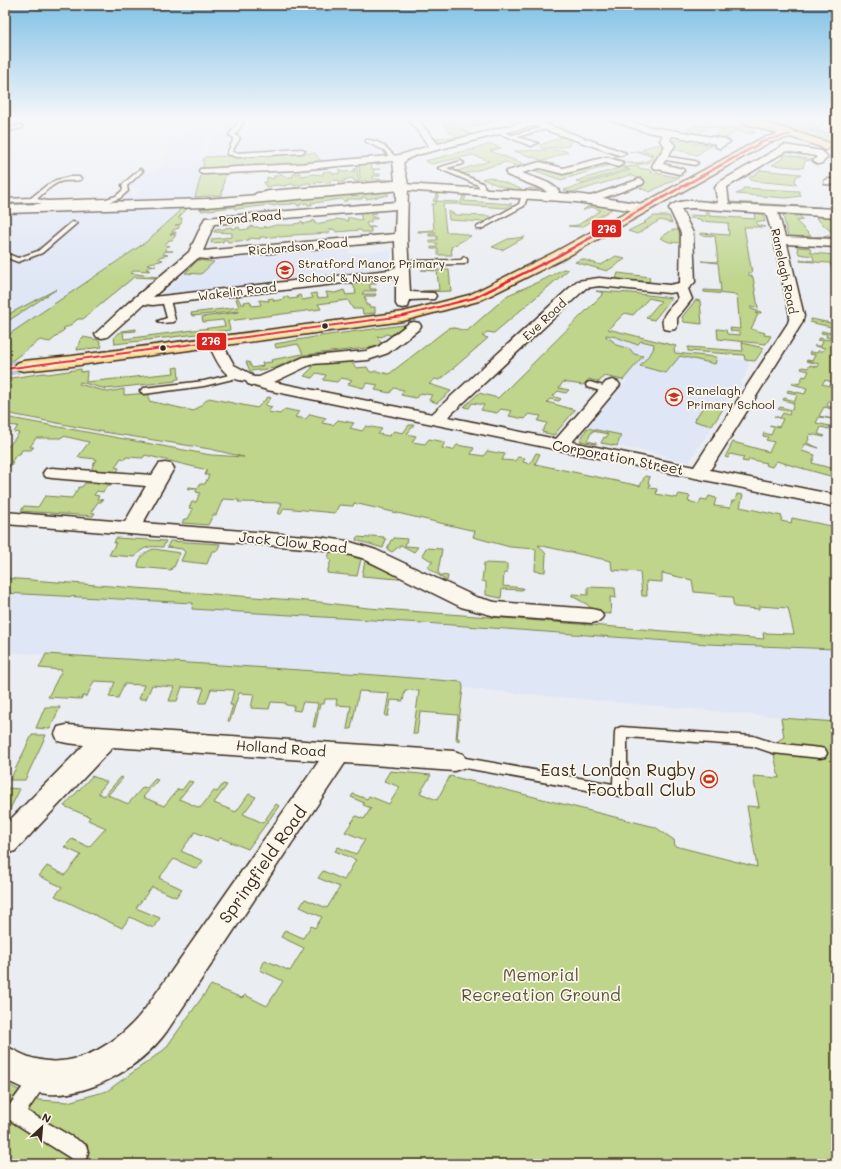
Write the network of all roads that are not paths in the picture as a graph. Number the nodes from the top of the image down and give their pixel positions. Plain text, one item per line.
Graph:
1 (136, 175) edge
2 (399, 175) edge
3 (456, 175) edge
4 (515, 175) edge
5 (703, 175) edge
6 (740, 175) edge
7 (79, 179) dead end
8 (640, 182) dead end
9 (402, 186) junction
10 (478, 192) junction
11 (269, 194) joint
12 (257, 195) dead end
13 (525, 195) junction
14 (552, 197) junction
15 (33, 200) junction
16 (588, 200) junction
17 (5, 201) edge
18 (402, 205) junction
19 (724, 207) junction
20 (643, 208) junction
21 (5, 209) edge
22 (771, 209) junction
23 (836, 213) edge
24 (74, 223) dead end
25 (479, 228) dead end
26 (400, 237) junction
27 (780, 240) junction
28 (836, 243) edge
29 (195, 254) junction
30 (5, 255) edge
31 (464, 259) dead end
32 (402, 266) junction
33 (679, 288) junction
34 (429, 296) dead end
35 (142, 300) junction
36 (170, 306) junction
37 (162, 321) dead end
38 (414, 326) dead end
39 (670, 326) dead end
40 (102, 334) dead end
41 (214, 342) junction
42 (23, 366) tunnel mouth
43 (249, 379) junction
44 (590, 386) dead end
45 (610, 387) joint
46 (144, 390) dead end
47 (435, 420) junction
48 (560, 445) junction
49 (699, 473) junction
50 (52, 474) dead end
51 (836, 501) edge
52 (5, 518) edge
53 (131, 528) junction
54 (592, 616) dead end
55 (67, 734) dead end
56 (107, 737) junction
57 (339, 752) junction
58 (820, 753) dead end
59 (454, 761) joint
60 (5, 843) edge
61 (5, 1062) edge
62 (40, 1077) junction
63 (79, 1152) dead end

1 - 15 lane
2 - 9 street
3 - 10 lane
4 - 14 street
5 - 20 main road
6 - 19 street
7 - 15 lane
8 - 16 street
9 - 10 street
9 - 11 street
9 - 18 street
9 - 21 street
10 - 13 street
11 - 12 lane
13 - 14 street
13 - 25 lane
14 - 16 street
15 - 17 lane
16 - 20 street
18 - 26 street
18 - 29 street, Pond Road
19 - 22 street
19 - 33 street
20 - 41 main road
22 - 23 street
22 - 27 street, Ranelagh Road
24 - 30 lane
26 - 29 street, Richardson Road
26 - 32 street
27 - 28 street
27 - 49 street, Ranelagh Road
29 - 35 street, Pond Road
31 - 32 lane
32 - 34 street
32 - 36 street, Wakelin Road
33 - 39 street
33 - 47 street, Eve Road
35 - 36 street, Wakelin Road
35 - 40 street, Pond Road
36 - 37 lane
38 - 43 street
41 - 42 main road
41 - 43 street
43 - 46 lane
43 - 47 street, Corporation Street
44 - 45 lane
45 - 48 street
47 - 48 street, Corporation Street
48 - 49 street, Corporation Street
49 - 51 street, Corporation Street
50 - 53 street
52 - 53 street, Jack Clow Road
53 - 54 street, Jack Clow Road
55 - 56 street, Holland Road
56 - 57 street, Holland Road
56 - 60 street
57 - 59 street, Holland Road
57 - 62 street, Springfield Road
58 - 59 lane
61 - 62 street, Springfield Road
62 - 63 lane

